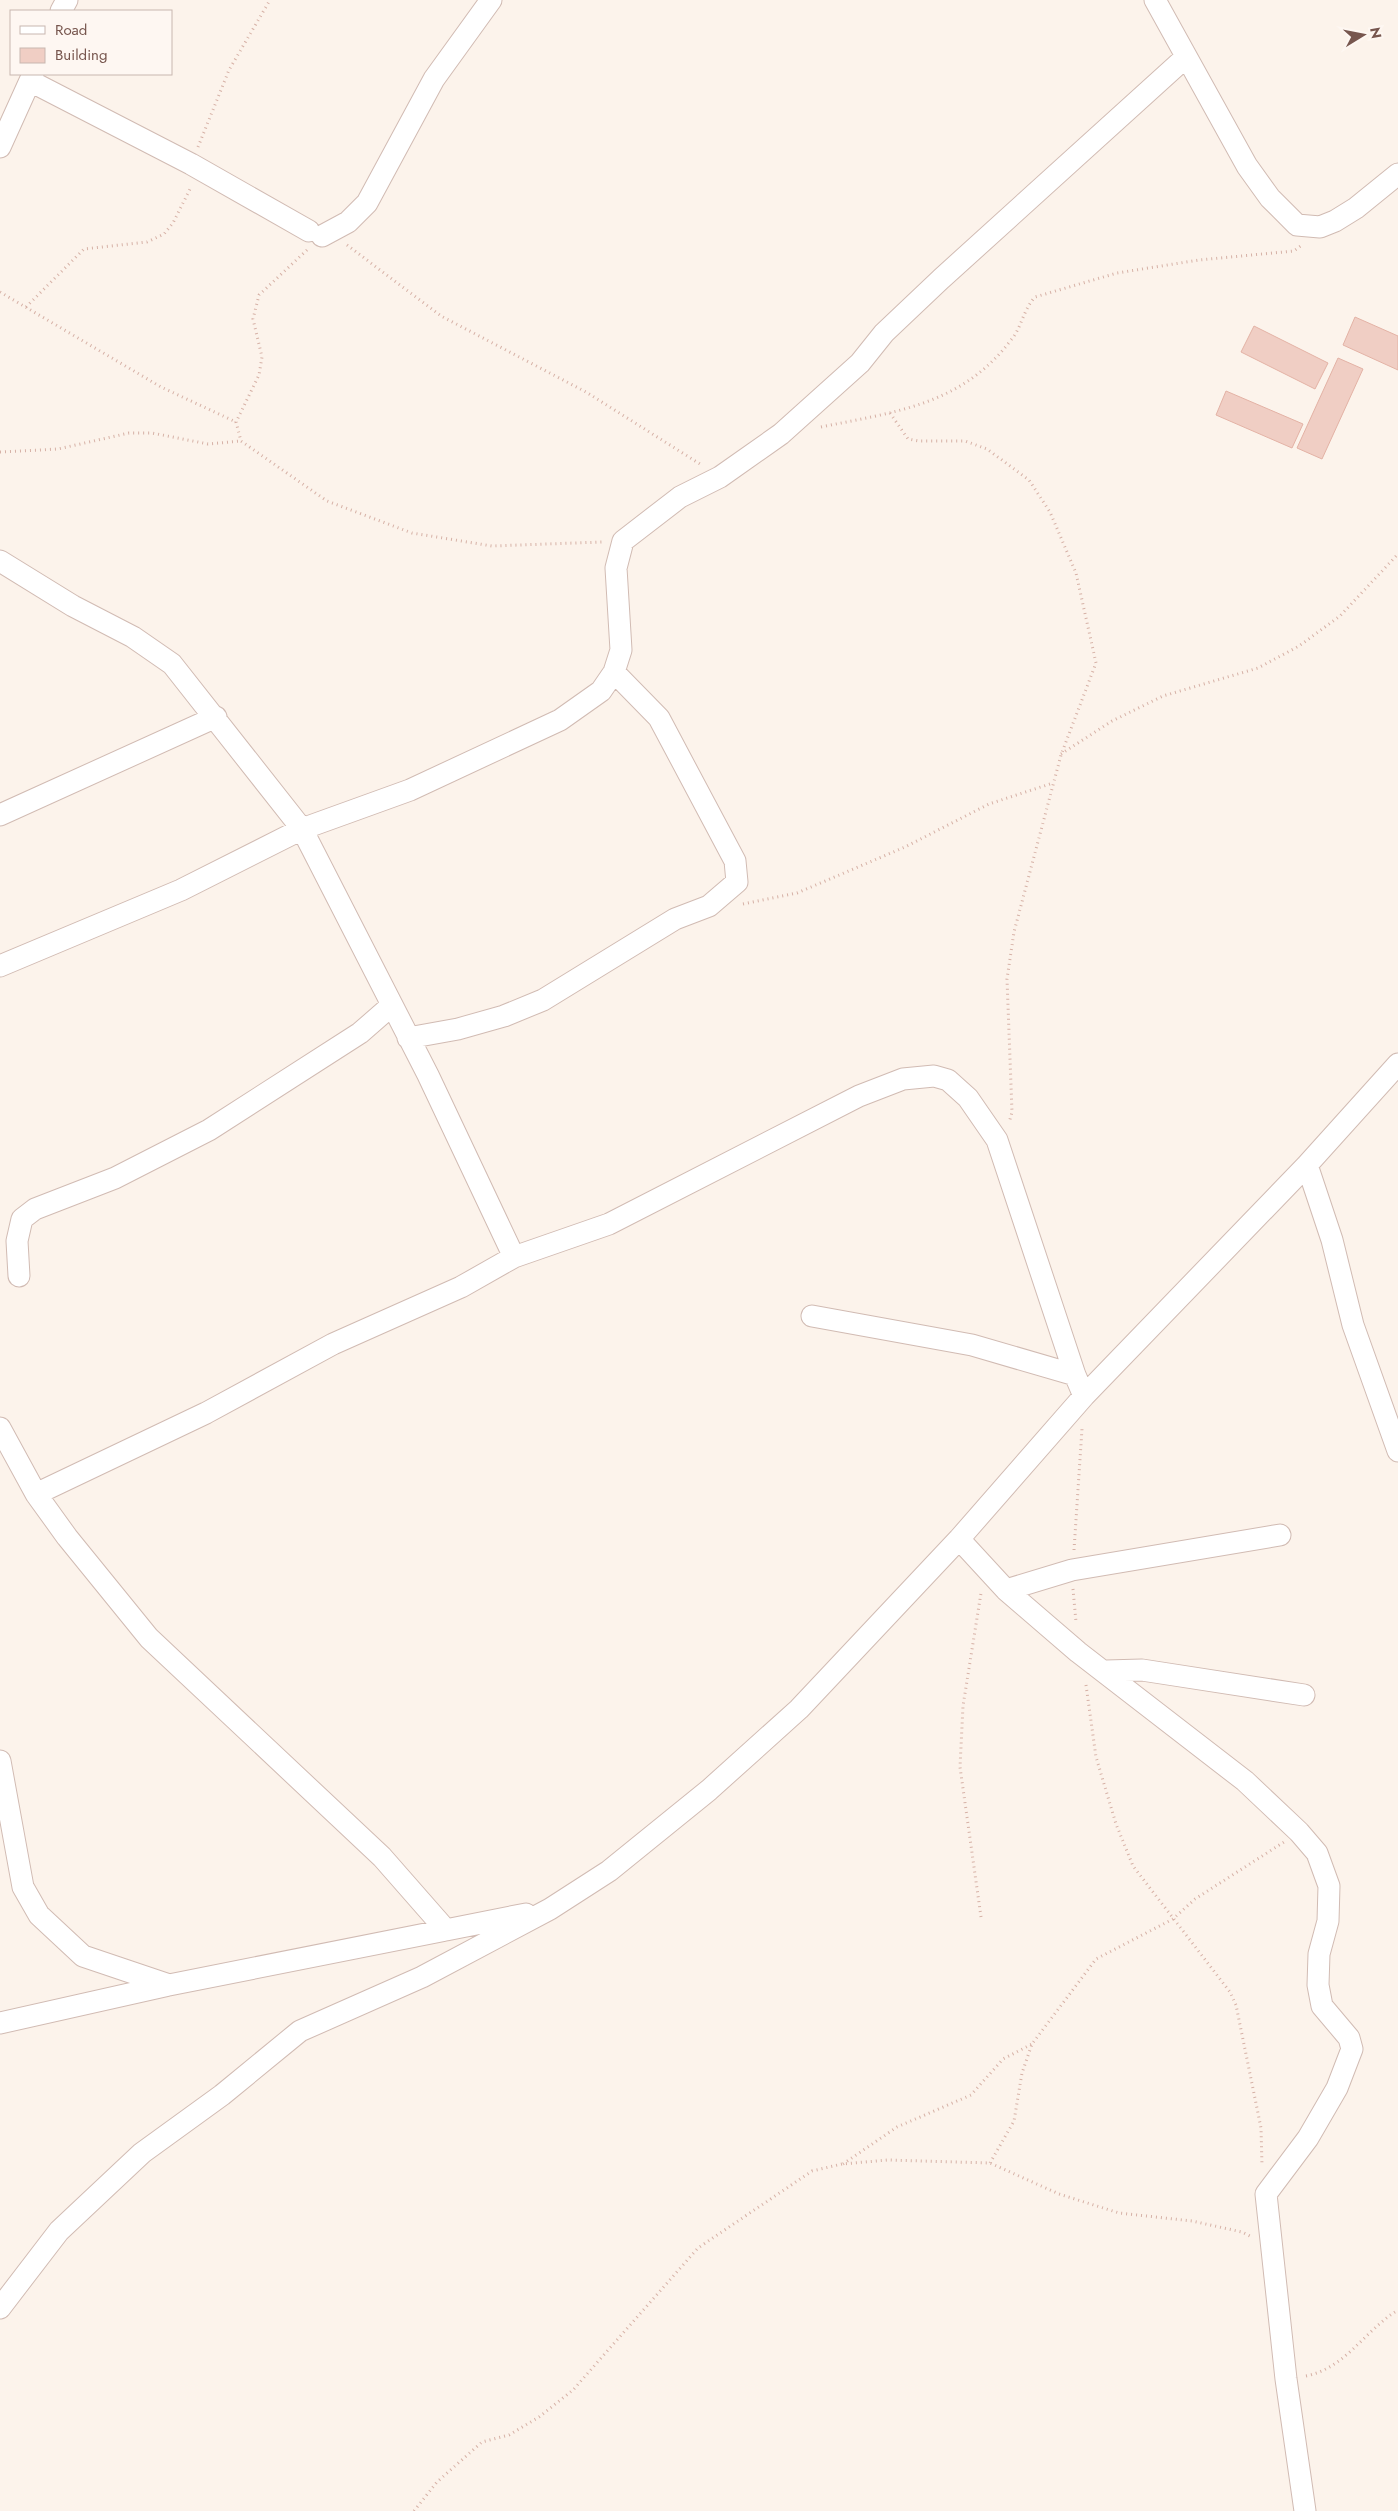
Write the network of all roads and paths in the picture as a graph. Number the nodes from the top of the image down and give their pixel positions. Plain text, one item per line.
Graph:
1 (270, 0) edge
2 (491, 0) edge
3 (1155, 0) edge
4 (1186, 57) junction
5 (32, 78) edge
6 (0, 147) edge
7 (195, 166) junction
8 (1398, 174) edge
9 (1320, 227) junction
10 (315, 233) junction
11 (0, 292) edge
12 (26, 307) junction
13 (890, 413) junction
14 (236, 422) junction
15 (817, 427) dead end
16 (241, 441) junction
17 (0, 452) edge
18 (720, 477) junction
19 (623, 541) junction
20 (1398, 554) edge
21 (0, 561) edge
22 (614, 672) junction
23 (216, 717) junction
24 (1060, 754) junction
25 (1053, 782) junction
26 (0, 815) edge
27 (302, 829) junction
28 (741, 905) dead end
29 (0, 966) edge
30 (391, 1006) junction
31 (408, 1038) junction
32 (1398, 1064) edge
33 (997, 1140) junction
34 (1307, 1165) junction
35 (514, 1257) junction
36 (19, 1276) dead end
37 (812, 1316) dead end
38 (1075, 1375) junction
39 (1084, 1396) junction
40 (0, 1428) edge
41 (1398, 1451) edge
42 (36, 1494) junction
43 (1280, 1536) dead end
44 (959, 1539) junction
45 (985, 1566) junction
46 (1072, 1570) junction
47 (1006, 1590) junction
48 (1078, 1652) junction
49 (1106, 1671) junction
50 (1304, 1695) dead end
51 (0, 1762) edge
52 (1299, 1832) junction
53 (550, 1910) junction
54 (981, 1917) dead end
55 (1173, 1919) junction
56 (446, 1930) junction
57 (169, 1985) junction
58 (0, 2023) edge
59 (1032, 2044) junction
60 (990, 2163) junction
61 (842, 2164) junction
62 (1266, 2194) junction
63 (1271, 2247) junction
64 (0, 2308) edge
65 (1398, 2310) edge
66 (1286, 2379) junction
67 (414, 2511) edge
68 (1306, 2511) edge

1 - 7 path
2 - 10 street
3 - 4 street
4 - 9 street
4 - 18 street
5 - 6 street
5 - 7 street
7 - 10 street
7 - 12 path
8 - 9 street
9 - 13 path
10 - 14 path
10 - 18 path
11 - 12 path
12 - 14 path
13 - 15 path
13 - 24 path
14 - 16 path
16 - 17 path
16 - 19 path
18 - 19 street
19 - 22 street
20 - 24 path
21 - 23 street
22 - 27 street
22 - 31 street
23 - 26 street
23 - 27 street
24 - 25 path
25 - 28 path
25 - 33 path
27 - 29 street
27 - 30 street
30 - 31 street
30 - 36 street
31 - 35 street
32 - 34 street
33 - 35 street
33 - 38 street
34 - 39 street
34 - 41 street
35 - 42 street
37 - 38 street
38 - 39 street
39 - 44 street
39 - 46 path
40 - 42 street
42 - 56 street
43 - 46 street
44 - 45 street
44 - 53 street
45 - 47 street
45 - 54 path
46 - 47 street
46 - 48 path
47 - 48 street
48 - 49 street
48 - 55 path
49 - 50 street
49 - 52 street
51 - 57 street
52 - 55 path
52 - 62 street
53 - 56 street
53 - 64 street
55 - 59 path
55 - 62 path
56 - 57 street
57 - 58 street
59 - 60 path
59 - 61 path
60 - 61 path
60 - 63 path
61 - 67 path
62 - 63 street
63 - 66 street
65 - 66 path
66 - 68 street

